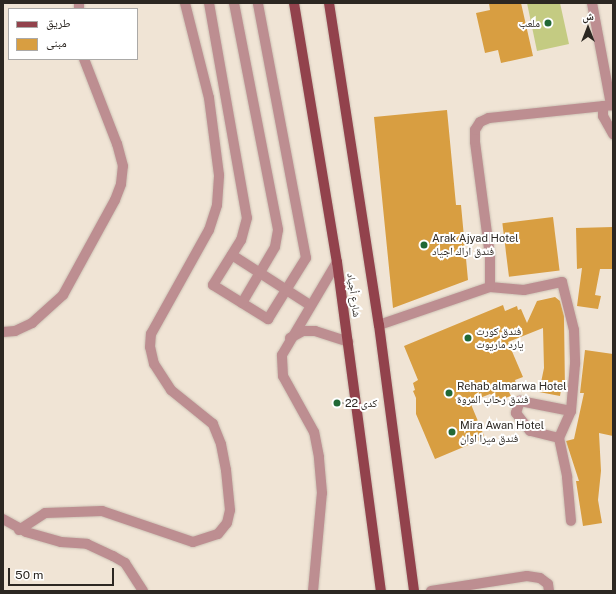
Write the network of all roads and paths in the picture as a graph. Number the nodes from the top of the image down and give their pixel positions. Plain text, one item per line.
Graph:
1 (185, 3) edge
2 (209, 3) edge
3 (234, 3) edge
4 (258, 3) edge
5 (294, 3) edge
6 (329, 3) edge
7 (592, 3) edge
8 (84, 60) edge
9 (609, 105) edge
10 (613, 134) edge
11 (232, 255) junction
12 (337, 262) junction
13 (260, 273) junction
14 (490, 287) junction
15 (286, 290) junction
16 (242, 303) junction
17 (310, 305) junction
18 (379, 325) junction
19 (3, 332) edge
20 (290, 338) junction
21 (348, 342) junction
22 (571, 411) junction
23 (559, 438) junction
24 (3, 519) edge
25 (571, 521) dead end
26 (19, 530) junction
27 (143, 591) edge
28 (313, 591) edge
29 (381, 591) edge
30 (414, 591) edge
31 (431, 591) edge
32 (550, 591) edge

1 - 26 street
2 - 11 street
3 - 13 street
4 - 15 street
5 - 12 main road, شارع أجياد
6 - 18 main road, شارع أجياد
7 - 9 street
8 - 19 street
9 - 10 street
9 - 14 street
11 - 13 street
11 - 16 street
12 - 17 street
12 - 21 main road, شارع أجياد
13 - 15 street
13 - 16 street
14 - 18 street
14 - 22 street
15 - 16 street
15 - 17 street
17 - 20 street
18 - 30 main road, شارع أجياد
20 - 21 street
20 - 28 street
21 - 29 main road, شارع أجياد
22 - 23 street
22 - 23 street
23 - 25 street
24 - 26 street
26 - 27 street
31 - 32 street

